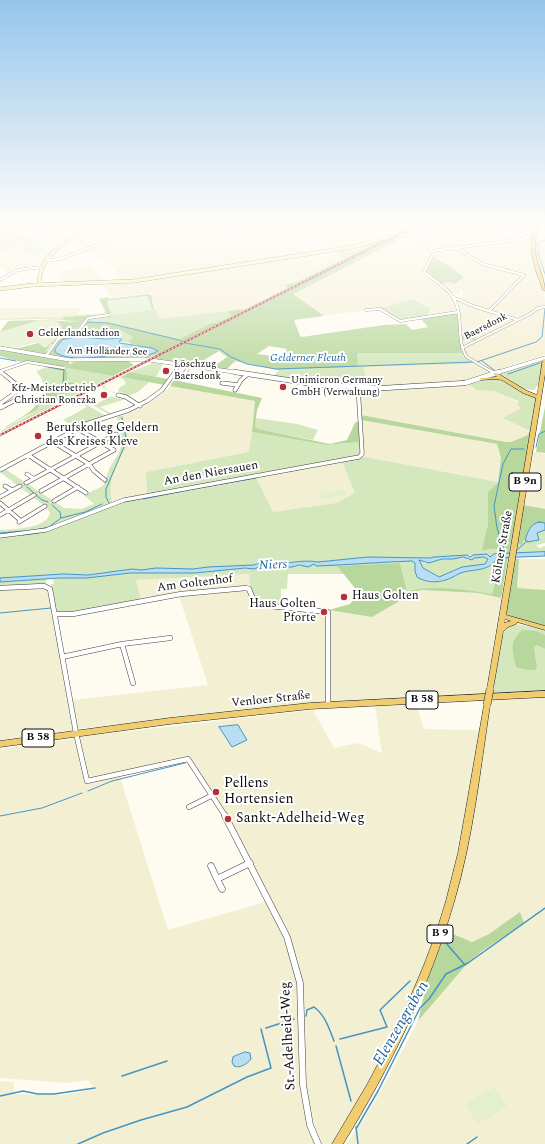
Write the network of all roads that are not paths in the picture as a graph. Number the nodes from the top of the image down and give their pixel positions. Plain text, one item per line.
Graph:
1 (40, 278) edge
2 (151, 278) edge
3 (432, 278) edge
4 (521, 278) edge
5 (541, 278) edge
6 (39, 285) junction
7 (0, 290) edge
8 (545, 290) edge
9 (453, 298) junction
10 (545, 307) edge
11 (366, 310) dead end
12 (490, 310) junction
13 (458, 312) junction
14 (109, 315) dead end
15 (518, 320) junction
16 (0, 348) edge
17 (462, 348) junction
18 (46, 356) junction
19 (545, 359) edge
20 (180, 364) junction
21 (190, 365) junction
22 (64, 368) dead end
23 (0, 371) edge
24 (248, 374) junction
25 (495, 374) junction
26 (183, 377) dead end
27 (481, 379) junction
28 (504, 380) junction
29 (222, 383) dead end
30 (238, 385) junction
31 (358, 387) junction
32 (541, 387) junction
33 (19, 390) junction
34 (235, 390) dead end
35 (521, 390) junction
36 (118, 395) dead end
37 (539, 397) junction
38 (140, 406) junction
39 (2, 408) edge
40 (78, 429) junction
41 (116, 434) dead end
42 (53, 442) junction
43 (100, 442) junction
44 (28, 455) junction
45 (76, 455) junction
46 (89, 464) junction
47 (51, 469) junction
48 (0, 470) edge
49 (27, 474) dead end
50 (33, 478) junction
51 (65, 478) junction
52 (104, 480) dead end
53 (26, 483) dead end
54 (5, 486) dead end
55 (20, 486) dead end
56 (78, 487) junction
57 (12, 490) junction
58 (41, 491) dead end
59 (86, 493) dead end
60 (34, 495) dead end
61 (0, 497) edge
62 (54, 501) dead end
63 (0, 503) edge
64 (45, 506) dead end
65 (9, 509) junction
66 (0, 514) edge
67 (0, 536) edge
68 (514, 544) joint
69 (0, 588) edge
70 (55, 614) junction
71 (502, 618) junction
72 (514, 622) junction
73 (535, 625) junction
74 (545, 628) edge
75 (499, 632) junction
76 (170, 638) dead end
77 (122, 644) junction
78 (62, 657) junction
79 (133, 683) dead end
80 (545, 694) edge
81 (328, 705) junction
82 (76, 733) junction
83 (0, 744) edge
84 (213, 795) junction
85 (189, 807) dead end
86 (250, 863) junction
87 (211, 866) dead end
88 (217, 879) junction
89 (222, 889) dead end
90 (318, 1144) edge
91 (337, 1144) edge

1 - 6 main road
2 - 6 main road
3 - 9 street, Baersdonk
4 - 12 street, Baersdonk
5 - 8 main road
6 - 7 main road
9 - 12 street, Baersdonk
9 - 13 street, Baersdonk
10 - 15 street, Baersdonk
11 - 13 street
12 - 15 street, Baersdonk
13 - 17 street, Baersdonk
14 - 18 street
15 - 17 street, Baersdonk
16 - 18 street, Am Holländer See
17 - 25 street, Baersdonk
18 - 20 street, Am Holländer See
19 - 25 street, Am Holländer See
19 - 32 main road, Kölner Straße
20 - 21 street, Am Holländer See
20 - 38 street
21 - 24 street, Am Holländer See
21 - 26 street
22 - 23 street
23 - 33 street
24 - 30 street
24 - 31 street, Am Holländer See
25 - 27 street, Am Holländer See
25 - 28 main road
27 - 28 main road
27 - 31 street, Am Holländer See
28 - 35 main road
29 - 30 street
30 - 34 street
31 - 67 street, An den Niersauen
32 - 35 main road
32 - 37 main road, Kölner Straße
33 - 39 street
33 - 39 street
35 - 37 main road
36 - 38 street
37 - 68 main road, Kölner Straße / B 9n
38 - 40 street
40 - 42 street
40 - 43 street
41 - 43 street
42 - 44 street
42 - 45 street
43 - 45 street
43 - 46 street
44 - 47 street
44 - 48 street
45 - 46 street
45 - 47 street
46 - 51 street
46 - 52 street
47 - 50 street
47 - 51 street
49 - 50 street
50 - 53 street
51 - 56 street
51 - 58 street
54 - 57 street
55 - 57 street
56 - 59 street
56 - 62 street
57 - 61 street
60 - 65 street
63 - 65 street
64 - 65 street
65 - 66 street
68 - 71 main road, Kölner Straße / B 9
69 - 70 street
70 - 78 street
70 - 81 street, Am Goltenhof
71 - 72 main road
71 - 73 main road
71 - 75 main road, B 9
72 - 73 main road
72 - 75 main road
73 - 74 main road
75 - 91 main road, B 9, bridge
76 - 77 street
77 - 78 street
77 - 79 street
78 - 82 street
80 - 81 main road, Venloer Straße / B 58
81 - 82 main road, Venloer Straße / B 58
82 - 83 main road, Venloer Straße / B 58
82 - 84 street, St.-Adelheid-Weg
84 - 85 street
84 - 86 street, St.-Adelheid-Weg
86 - 88 street
86 - 90 street, St.-Adelheid-Weg
87 - 88 street
88 - 89 street

